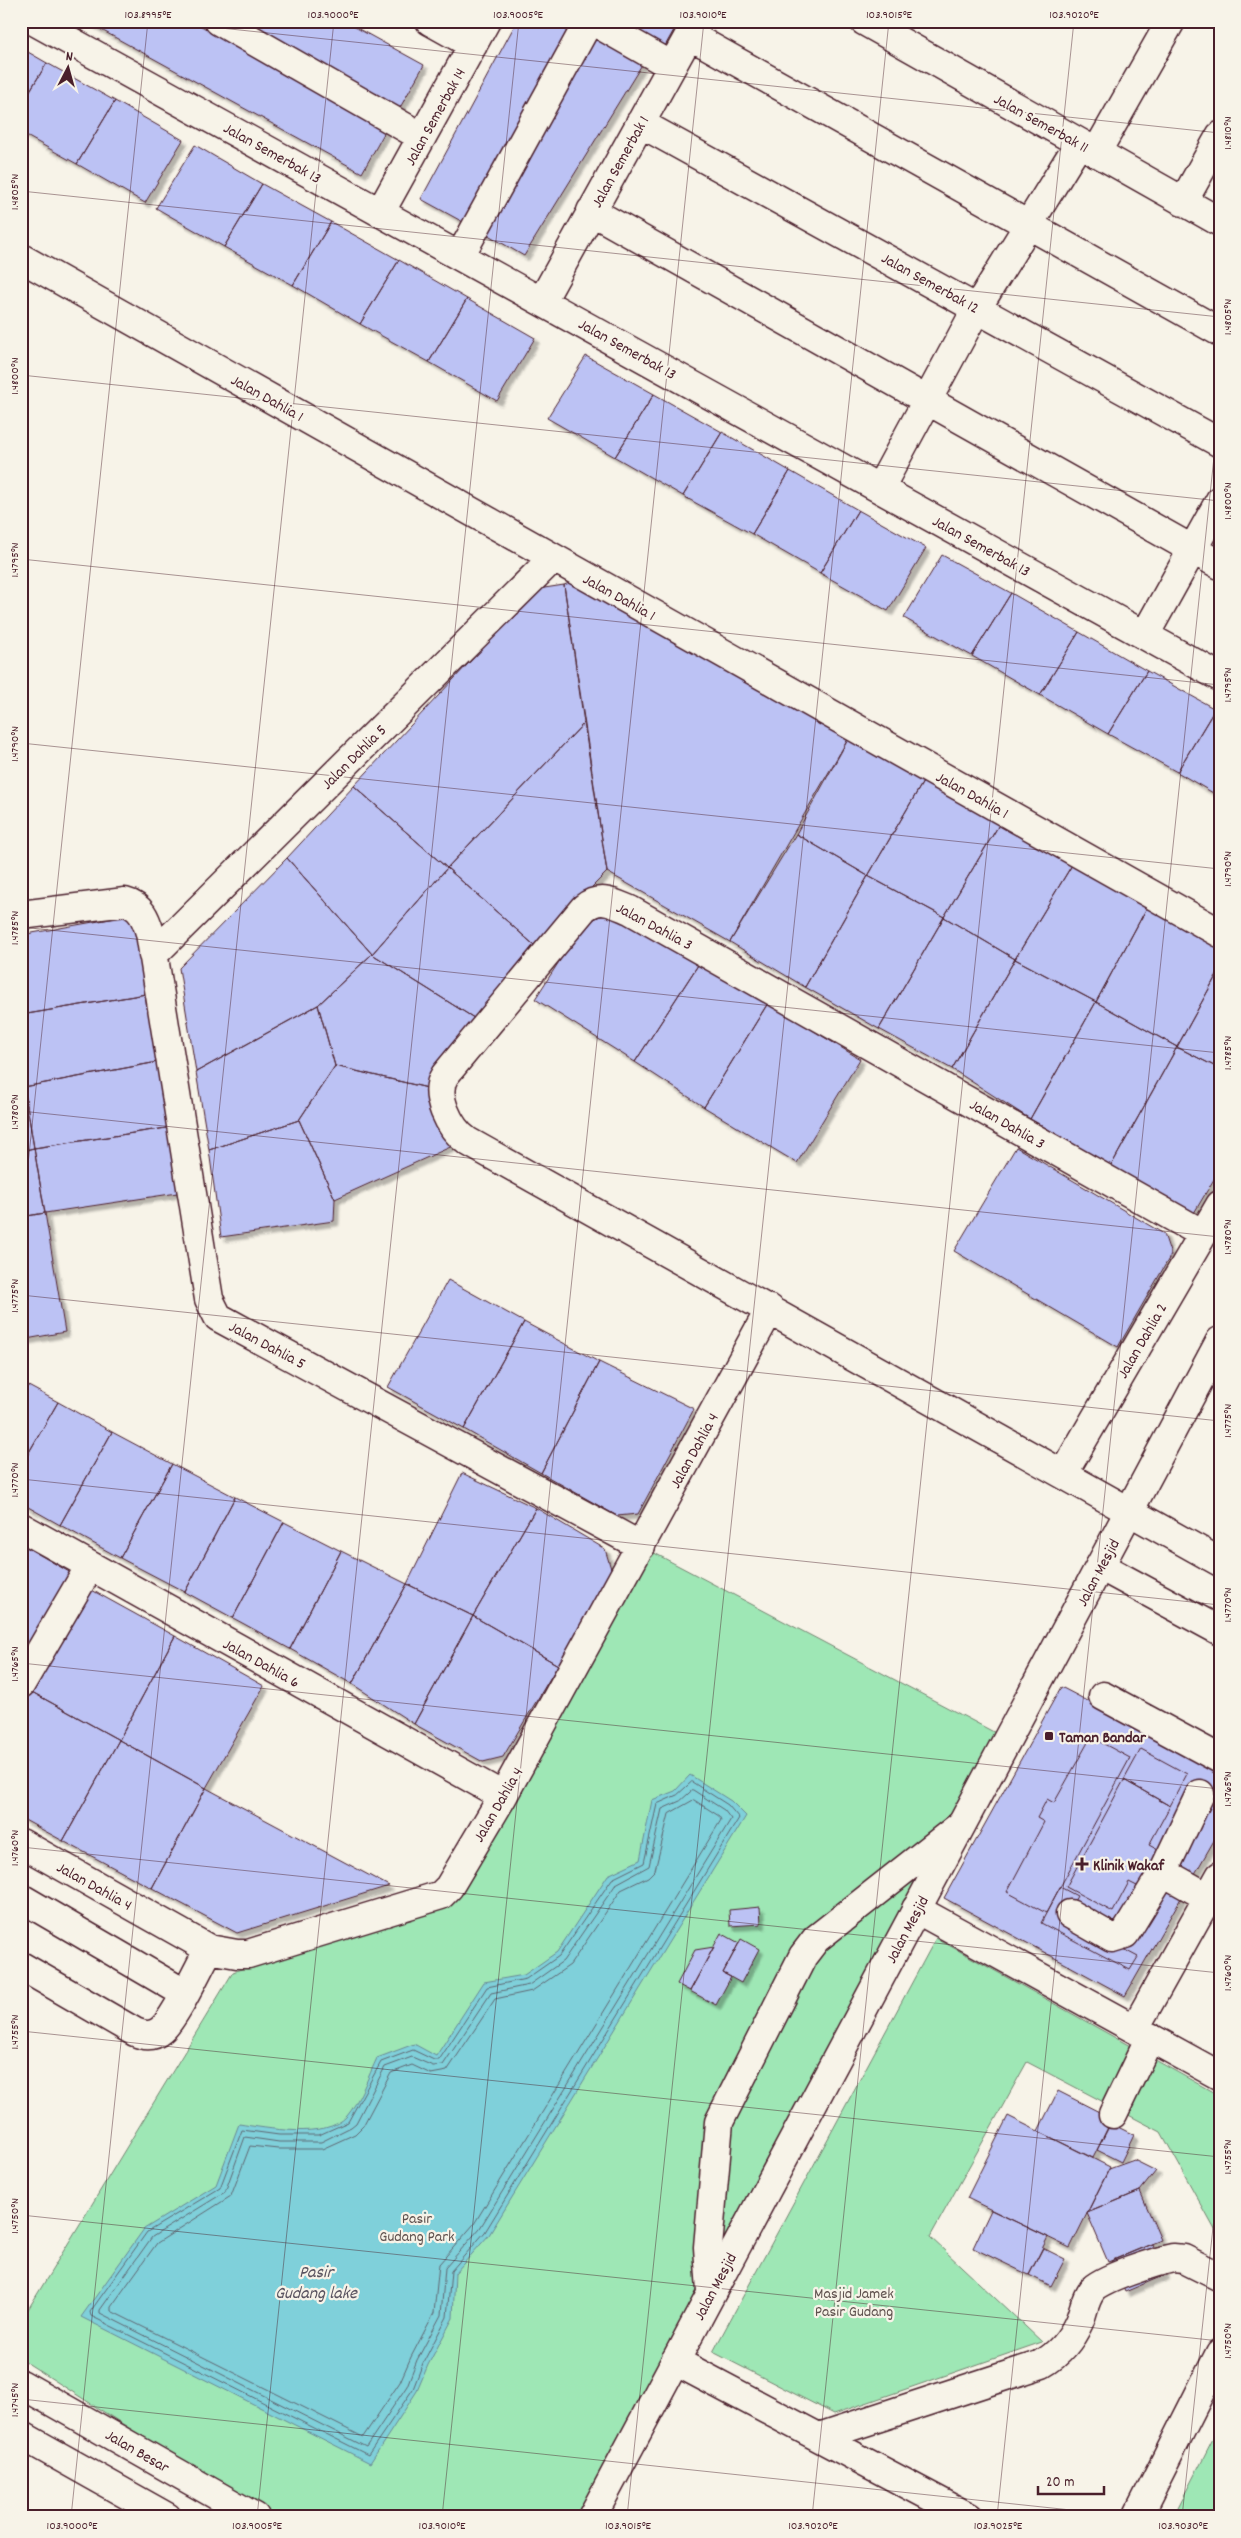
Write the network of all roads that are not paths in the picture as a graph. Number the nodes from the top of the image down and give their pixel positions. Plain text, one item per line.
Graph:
1 (219, 21) edge
2 (430, 21) edge
3 (486, 21) edge
4 (589, 21) edge
5 (593, 21) edge
6 (864, 21) edge
7 (1171, 21) edge
8 (50, 25) edge
9 (693, 28) edge
10 (473, 45) junction
11 (672, 66) junction
12 (640, 123) junction
13 (1220, 136) edge
14 (422, 137) junction
15 (1088, 148) junction
16 (1184, 202) junction
17 (592, 211) junction
18 (381, 212) junction
19 (1220, 222) edge
20 (1028, 225) junction
21 (460, 256) junction
22 (21, 258) edge
23 (542, 300) junction
24 (977, 308) junction
25 (1220, 332) edge
26 (927, 399) junction
27 (1220, 443) edge
28 (880, 488) junction
29 (1220, 500) edge
30 (1193, 549) junction
31 (553, 558) junction
32 (1220, 565) edge
33 (1145, 636) junction
34 (1220, 677) edge
35 (21, 915) edge
36 (1220, 933) edge
37 (153, 955) junction
38 (1220, 1205) edge
39 (1203, 1234) junction
40 (770, 1309) junction
41 (1220, 1341) edge
42 (1063, 1474) junction
43 (1129, 1512) junction
44 (21, 1527) edge
45 (641, 1546) junction
46 (1220, 1562) edge
47 (90, 1566) junction
48 (1100, 1566) junction
49 (1220, 1631) edge
50 (21, 1684) edge
51 (1103, 1696) dead end
52 (1220, 1759) edge
53 (1200, 1794) dead end
54 (503, 1796) junction
55 (962, 1825) junction
56 (21, 1843) edge
57 (1163, 1872) junction
58 (1216, 1893) edge
59 (21, 1898) edge
60 (916, 1909) junction
61 (1070, 1914) dead end
62 (209, 1949) junction
63 (21, 1966) edge
64 (184, 1993) junction
65 (1142, 2033) junction
66 (1220, 2076) edge
67 (1113, 2114) dead end
68 (1220, 2277) edge
69 (711, 2291) junction
70 (1220, 2353) edge
71 (675, 2361) junction
72 (21, 2384) edge
73 (21, 2435) edge
74 (819, 2437) junction
75 (592, 2516) edge
76 (167, 2517) edge
77 (255, 2517) edge
78 (969, 2517) edge
79 (1136, 2517) edge

1 - 14 street
2 - 10 street
3 - 10 street, Jalan Semerbak 14
4 - 21 street
5 - 11 street
6 - 15 street, Jalan Semerbak 11
7 - 15 street
8 - 18 street, Jalan Semerbak 13
9 - 11 street, Jalan Semerbak 1
9 - 20 street
10 - 14 street, Jalan Semerbak 14
11 - 12 street, Jalan Semerbak 1
12 - 17 street, Jalan Semerbak 1
12 - 24 street, Jalan Semerbak 12
13 - 16 street
14 - 18 street, Jalan Semerbak 14
15 - 16 street, Jalan Semerbak 11
15 - 20 street
16 - 19 street, Jalan Semerbak 11
17 - 23 street, Jalan Semerbak 1
17 - 26 street
18 - 21 street, Jalan Semerbak 13
20 - 24 street
20 - 25 street
21 - 23 street, Jalan Semerbak 13
22 - 31 street, Jalan Dahlia 1
23 - 28 street, Jalan Semerbak 13
24 - 26 street
24 - 27 street, Jalan Semerbak 12
26 - 28 street
26 - 30 street
28 - 33 street, Jalan Semerbak 13
29 - 30 street
30 - 32 street
30 - 33 street
31 - 36 street, Jalan Dahlia 1
31 - 37 street, Jalan Dahlia 5
33 - 34 street, Jalan Semerbak 13
35 - 37 street, Jalan Dahlia 5
37 - 45 street, Jalan Dahlia 5
38 - 39 street, Jalan Dahlia 2
39 - 40 street, Jalan Dahlia 3
39 - 42 street, Jalan Dahlia 2
40 - 42 street, Jalan Dahlia 3
40 - 45 street, Jalan Dahlia 4
41 - 43 street, Jalan Mesjid
42 - 43 street, Jalan Dahlia 3
43 - 46 street, Jalan Dahlia 3
43 - 48 street, Jalan Mesjid
44 - 47 street, Jalan Dahlia 6
45 - 54 street, Jalan Dahlia 4
47 - 50 street
47 - 54 street, Jalan Dahlia 6
48 - 49 street
48 - 55 street, Jalan Mesjid
51 - 52 street
53 - 57 street
54 - 62 street, Jalan Dahlia 4
55 - 60 street, Jalan Mesjid
55 - 69 street
56 - 62 street, Jalan Dahlia 4
57 - 58 street
57 - 61 street
58 - 65 street
59 - 64 street
60 - 65 street
60 - 69 street, Jalan Mesjid
62 - 64 street
63 - 64 street
65 - 66 street
65 - 67 street
68 - 74 street
69 - 71 street, Jalan Mesjid
70 - 79 street
71 - 74 street
71 - 75 street, Jalan Mesjid
72 - 77 street, Jalan Besar
73 - 76 street
74 - 78 street

